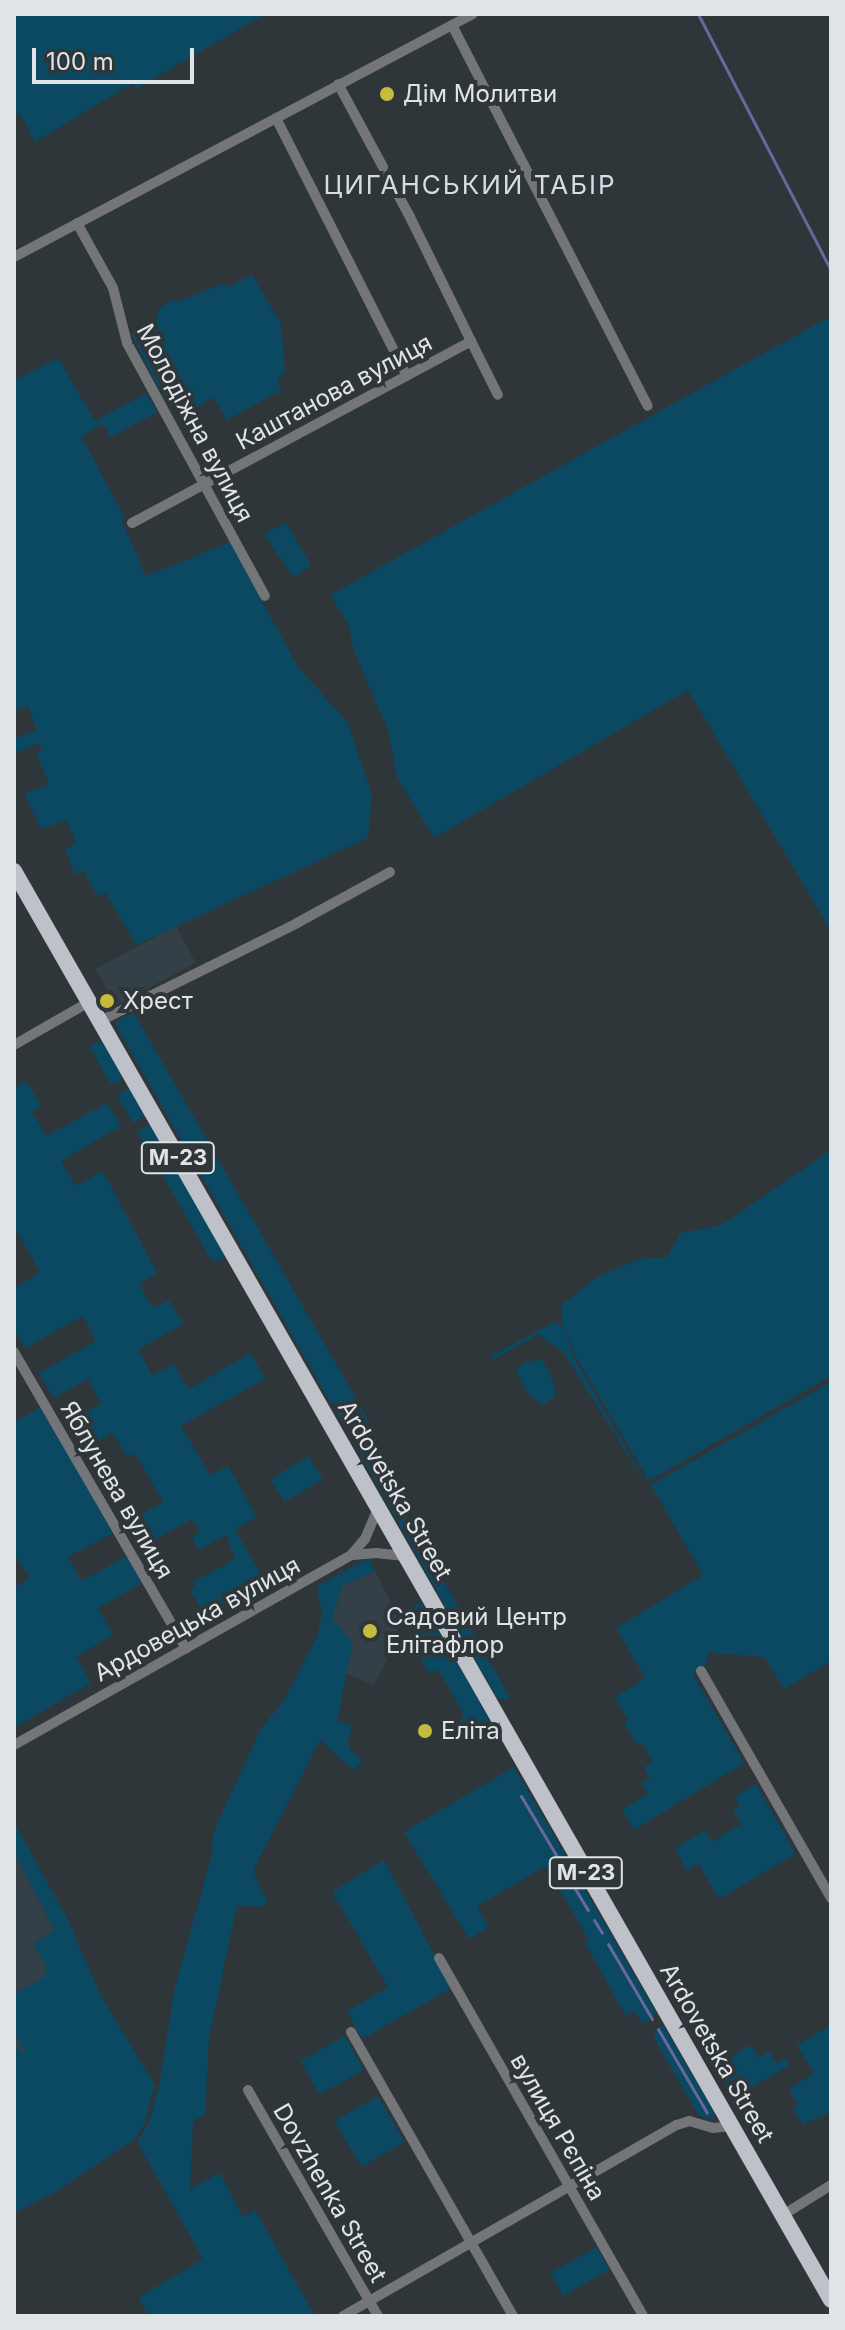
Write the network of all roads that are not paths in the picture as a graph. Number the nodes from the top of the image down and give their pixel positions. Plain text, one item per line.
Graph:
1 (473, 14) edge
2 (452, 25) junction
3 (338, 84) junction
4 (276, 118) junction
5 (77, 223) junction
6 (14, 257) edge
7 (471, 341) junction
8 (407, 376) junction
9 (498, 395) dead end
10 (648, 406) dead end
11 (204, 485) junction
12 (132, 523) dead end
13 (265, 596) dead end
14 (14, 871) edge
15 (390, 872) dead end
16 (89, 1002) junction
17 (100, 1021) junction
18 (14, 1045) edge
19 (14, 1352) edge
20 (378, 1508) junction
21 (351, 1555) junction
22 (405, 1556) junction
23 (184, 1647) junction
24 (701, 1671) dead end
25 (14, 1745) edge
26 (831, 1898) edge
27 (439, 1958) dead end
28 (351, 2032) dead end
29 (248, 2090) dead end
30 (731, 2126) junction
31 (831, 2185) edge
32 (569, 2187) junction
33 (783, 2215) junction
34 (471, 2243) junction
35 (831, 2300) edge
36 (369, 2301) junction
37 (343, 2316) edge
38 (378, 2316) edge
39 (513, 2316) edge
40 (643, 2316) edge

1 - 2 street
2 - 3 street
2 - 10 street
3 - 4 street
3 - 7 street
4 - 5 street
4 - 8 street
5 - 6 street
5 - 11 street, Молодіжна вулиця
7 - 8 street, Каштанова вулиця
7 - 9 street
8 - 11 street, Каштанова вулиця
11 - 12 street, Каштанова вулиця
11 - 13 street, Молодіжна вулиця
14 - 16 highway, Ardovetska Street / М-23
15 - 17 street
16 - 17 highway, Ardovetska Street / М-23
16 - 18 street
17 - 20 highway, Ardovetska Street / М-23
19 - 23 street, Яблунева вулиця
20 - 21 street, Ардовецька вулиця
20 - 22 highway, Ardovetska Street / М-23
21 - 22 street
21 - 23 street, Ардовецька вулиця
22 - 30 highway, Ardovetska Street / М-23
23 - 25 street, Ардовецька вулиця
24 - 26 street
27 - 32 street, вулиця Рєпіна
28 - 34 street
29 - 36 street, Dovzhenka Street
30 - 32 street
30 - 33 highway, Ardovetska Street / М-23
31 - 33 street
32 - 34 street
32 - 40 street, вулиця Рєпіна
33 - 35 highway, Ardovetska Street / М-23
34 - 36 street
34 - 39 street
36 - 37 street
36 - 38 street, Dovzhenka Street

